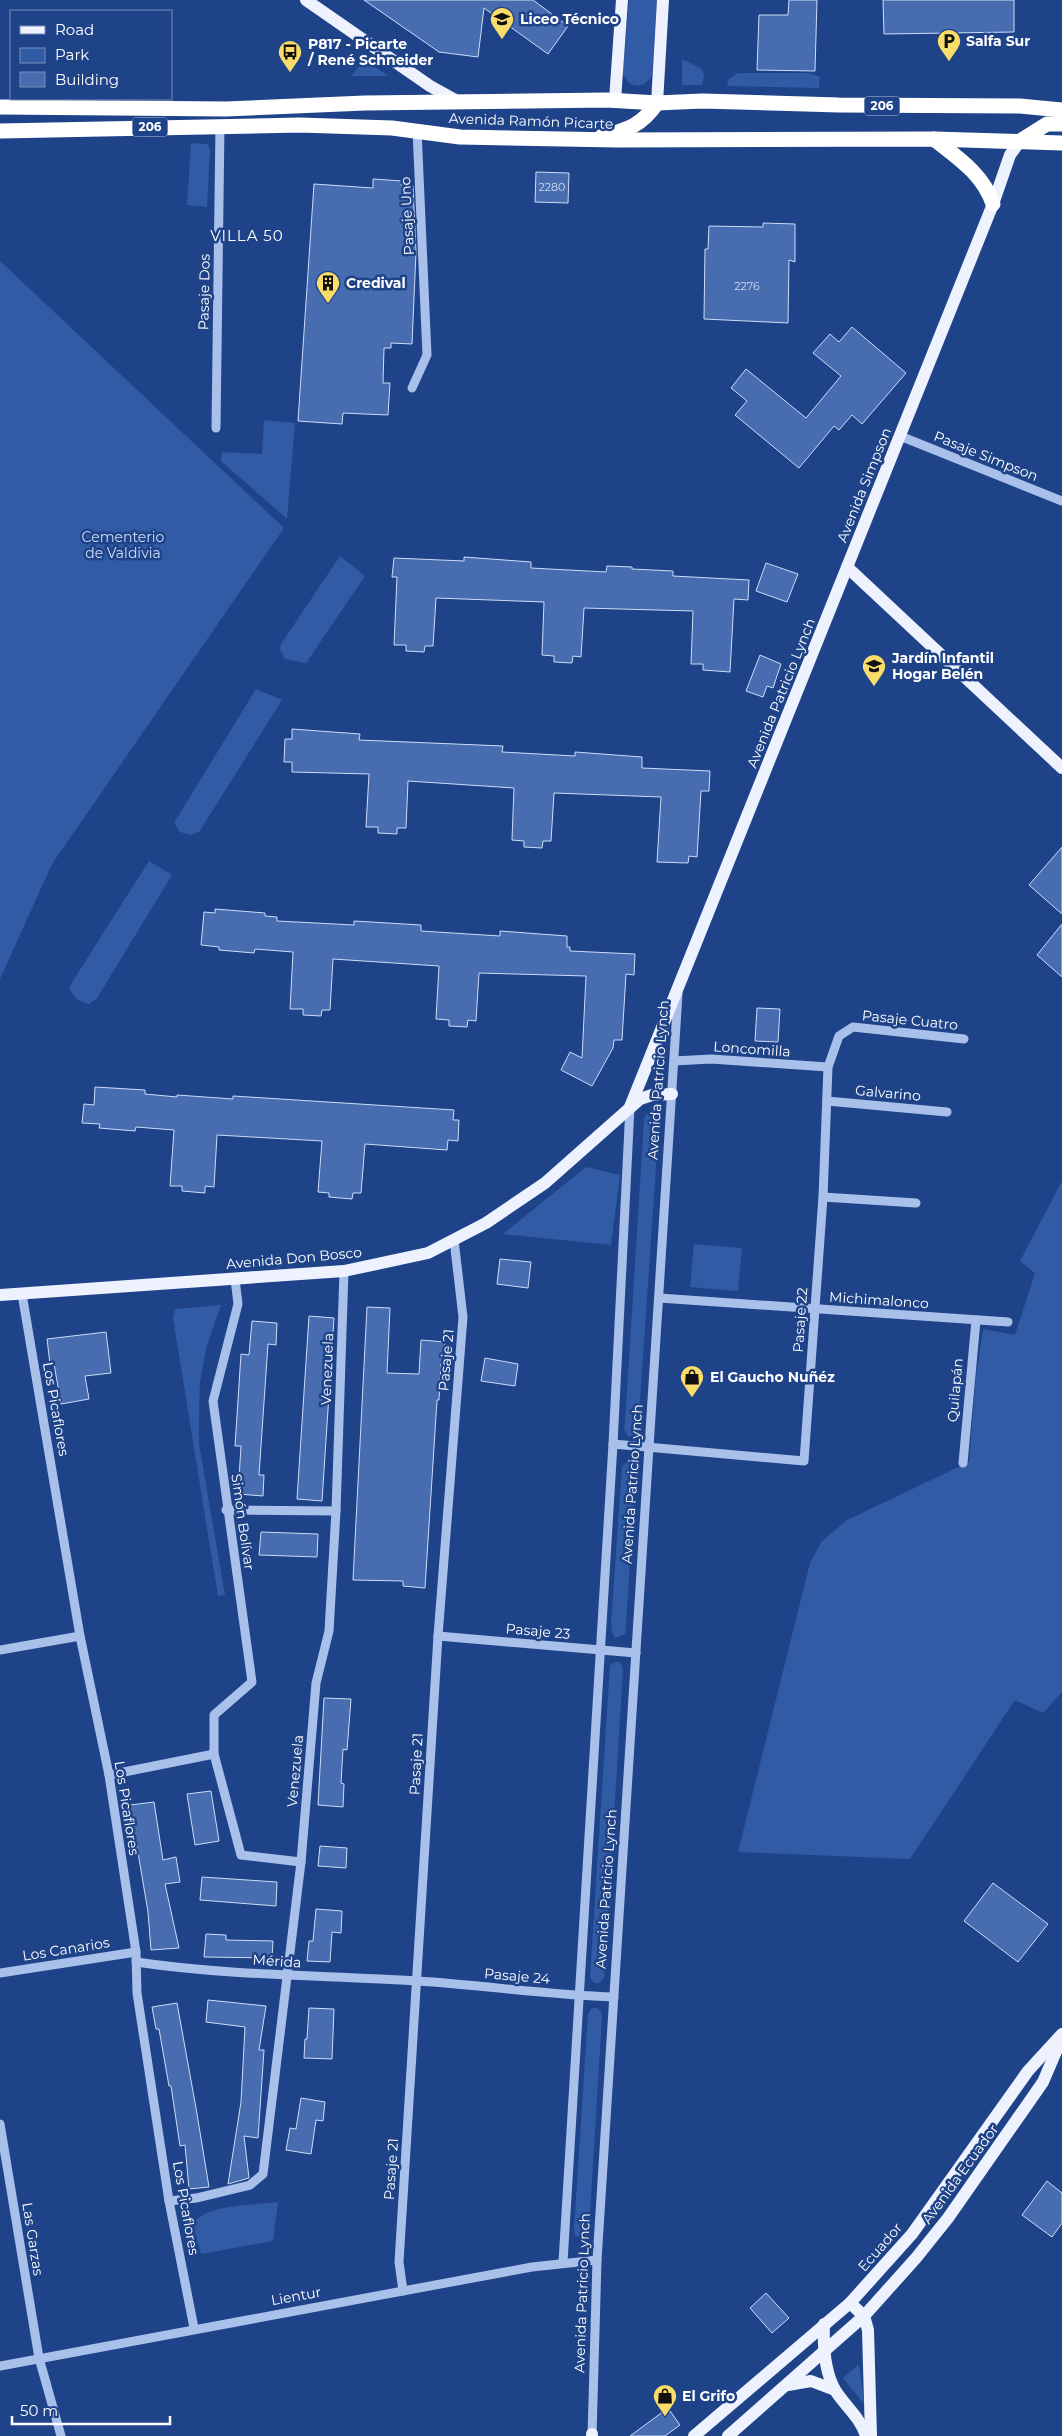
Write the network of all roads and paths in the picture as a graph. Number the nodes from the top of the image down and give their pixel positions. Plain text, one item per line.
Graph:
1 (306, 0) edge
2 (622, 0) edge
3 (663, 0) edge
4 (614, 100) junction
5 (459, 102) junction
6 (657, 103) junction
7 (0, 107) edge
8 (1062, 110) edge
9 (1062, 124) edge
10 (220, 125) junction
11 (417, 130) junction
12 (0, 131) edge
13 (586, 139) junction
14 (934, 139) junction
15 (1020, 141) junction
16 (1062, 143) edge
17 (993, 204) junction
18 (412, 388) dead end
19 (216, 428) dead end
20 (900, 436) junction
21 (1062, 501) edge
22 (847, 567) junction
23 (1062, 768) edge
24 (679, 986) junction
25 (853, 1027) joint
26 (964, 1039) dead end
27 (674, 1061) junction
28 (828, 1067) junction
29 (672, 1094) junction
30 (827, 1101) junction
31 (630, 1107) junction
32 (947, 1112) dead end
33 (822, 1197) junction
34 (916, 1203) dead end
35 (454, 1240) junction
36 (344, 1271) junction
37 (235, 1279) junction
38 (22, 1294) junction
39 (0, 1295) edge
40 (659, 1298) junction
41 (815, 1309) junction
42 (976, 1320) junction
43 (1008, 1322) dead end
44 (613, 1444) junction
45 (649, 1446) junction
46 (963, 1463) dead end
47 (226, 1510) junction
48 (336, 1511) junction
49 (80, 1636) junction
50 (438, 1636) junction
51 (0, 1650) edge
52 (600, 1650) junction
53 (636, 1653) junction
54 (214, 1754) junction
55 (109, 1775) junction
56 (301, 1862) junction
57 (136, 1952) junction
58 (136, 1962) junction
59 (0, 1973) edge
60 (286, 1976) junction
61 (417, 1981) junction
62 (579, 1996) junction
63 (614, 1997) junction
64 (1062, 2036) edge
65 (0, 2124) edge
66 (169, 2201) junction
67 (930, 2208) joint
68 (597, 2260) junction
69 (563, 2262) junction
70 (403, 2291) junction
71 (850, 2302) junction
72 (864, 2316) junction
73 (824, 2324) junction
74 (194, 2328) junction
75 (823, 2352) junction
76 (39, 2358) junction
77 (0, 2366) edge
78 (783, 2387) junction
79 (835, 2390) junction
80 (592, 2435) edge
81 (61, 2436) edge
82 (694, 2436) edge
83 (728, 2436) edge
84 (866, 2436) edge
85 (871, 2436) edge

1 - 5 main road
2 - 4 main road
3 - 6 main road
4 - 5 highway, Avenida Ramón Picarte / 206
4 - 6 highway, Avenida Ramón Picarte / 206
5 - 7 highway, Avenida Ramón Picarte / 206
6 - 8 highway, Avenida Ramón Picarte / 206
6 - 13 highway
9 - 15 highway
10 - 11 highway, Avenida Ramón Picarte / 206
10 - 12 highway, Avenida Ramón Picarte / 206
10 - 19 street, Pasaje Dos
11 - 13 highway, Avenida Ramón Picarte / 206
11 - 18 street, Pasaje Uno
13 - 14 highway, Avenida Ramón Picarte / 206
14 - 15 highway, Avenida Ramón Picarte / 206
14 - 17 highway
15 - 16 highway, Avenida Ramón Picarte / 206
15 - 17 main road, Avenida Simpson
17 - 20 main road, Avenida Simpson
20 - 21 street, Pasaje Simpson
20 - 22 main road, Avenida Simpson
22 - 23 main road
22 - 24 main road, Avenida Patricio Lynch
24 - 27 street, Avenida Patricio Lynch
24 - 31 main road, Avenida Don Bosco
25 - 26 street, Pasaje Cuatro
25 - 28 street, Pasaje 22
27 - 28 street, Loncomilla
27 - 29 street, Avenida Patricio Lynch
28 - 30 street, Pasaje 22
29 - 31 main road, Avenida Don Bosco
29 - 40 street, Avenida Patricio Lynch
30 - 32 street, Galvarino
30 - 33 street, Pasaje 22
31 - 35 main road, Avenida Don Bosco
31 - 44 street, Avenida Patricio Lynch
33 - 34 street
33 - 41 street, Pasaje 22
35 - 36 main road, Avenida Don Bosco
35 - 50 street, Pasaje 21
36 - 37 main road, Avenida Don Bosco
36 - 48 street, Venezuela
37 - 38 main road, Avenida Don Bosco
37 - 47 street, Simón Bolívar
38 - 39 main road, Avenida Don Bosco
38 - 49 street, Los Picaflores
40 - 41 street, Michimalonco
40 - 45 street, Avenida Patricio Lynch
41 - 42 street, Michimalonco
41 - 45 street, Pasaje 22
42 - 43 street, Michimalonco
42 - 46 street, Quilapán
44 - 45 street, Pasaje 22
44 - 52 street, Avenida Patricio Lynch
45 - 53 street, Avenida Patricio Lynch
47 - 48 street
47 - 54 street, Simón Bolívar
48 - 56 street, Venezuela
49 - 51 street
49 - 55 street, Los Picaflores
50 - 52 street, Pasaje 23
50 - 61 street, Pasaje 21
52 - 53 street, Pasaje 23
52 - 62 street, Avenida Patricio Lynch
53 - 63 street, Avenida Patricio Lynch
54 - 55 street
54 - 56 street, Simón Bolívar
55 - 57 street, Los Picaflores
56 - 60 street, Venezuela
57 - 58 street, Los Picaflores
57 - 59 street, Los Canarios
58 - 60 street, Mérida
58 - 66 street, Los Picaflores
60 - 61 street, Mérida
60 - 66 street, Venezuela
61 - 62 street, Pasaje 24
61 - 70 street, Pasaje 21
62 - 63 street, Pasaje 24
62 - 69 street, Avenida Patricio Lynch
63 - 68 street, Avenida Patricio Lynch
64 - 67 main road, Avenida Ecuador
64 - 72 main road, Avenida Ecuador
65 - 76 street, Las Garzas
66 - 74 street, Los Picaflores
67 - 71 main road, Ecuador
68 - 69 street, Lientur
68 - 80 street, Avenida Patricio Lynch
69 - 70 street, Lientur
70 - 74 street, Lientur
71 - 72 main road
71 - 73 main road, Ecuador
72 - 75 main road
72 - 85 main road
73 - 75 main road
73 - 82 main road, Ecuador
74 - 76 street, Lientur
75 - 78 main road
75 - 79 main road
76 - 77 street, Lientur
76 - 81 street, Las Garzas
78 - 79 main road
78 - 83 main road
79 - 84 main road

